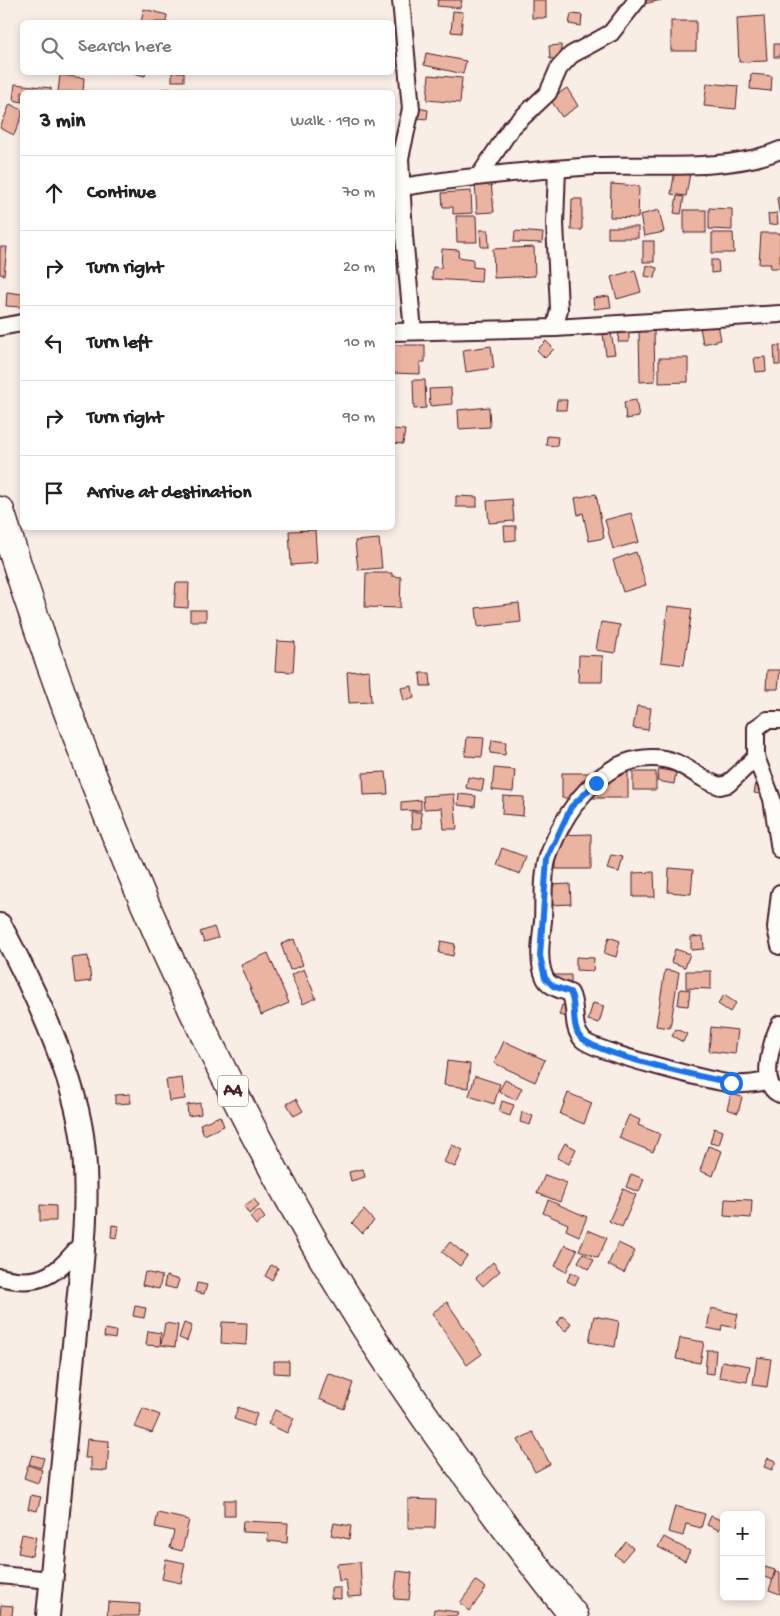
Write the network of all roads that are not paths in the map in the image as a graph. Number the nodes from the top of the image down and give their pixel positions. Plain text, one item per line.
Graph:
1 (401, 0) edge
2 (637, 0) edge
3 (780, 150) edge
4 (556, 169) junction
5 (480, 175) junction
6 (401, 187) junction
7 (780, 314) edge
8 (20, 323) edge
9 (0, 327) edge
10 (555, 328) junction
11 (413, 331) junction
12 (395, 332) edge
13 (0, 511) edge
14 (780, 720) edge
15 (756, 758) junction
16 (780, 850) edge
17 (780, 893) edge
18 (2, 932) edge
19 (780, 946) edge
20 (780, 1024) edge
21 (768, 1081) junction
22 (780, 1094) edge
23 (83, 1242) junction
24 (0, 1277) edge
25 (0, 1575) edge
26 (51, 1580) junction
27 (48, 1616) edge
28 (574, 1616) edge

1 - 6 street
2 - 5 street
3 - 4 street
4 - 5 street
4 - 10 street
5 - 6 street
6 - 11 street
7 - 10 street
8 - 9 street
10 - 11 street
11 - 12 street
13 - 28 highway, A4
14 - 15 street
15 - 16 street
15 - 21 street
17 - 19 street
18 - 23 main road
20 - 21 street
21 - 22 street
23 - 24 street
23 - 26 main road
25 - 26 street
26 - 27 main road

